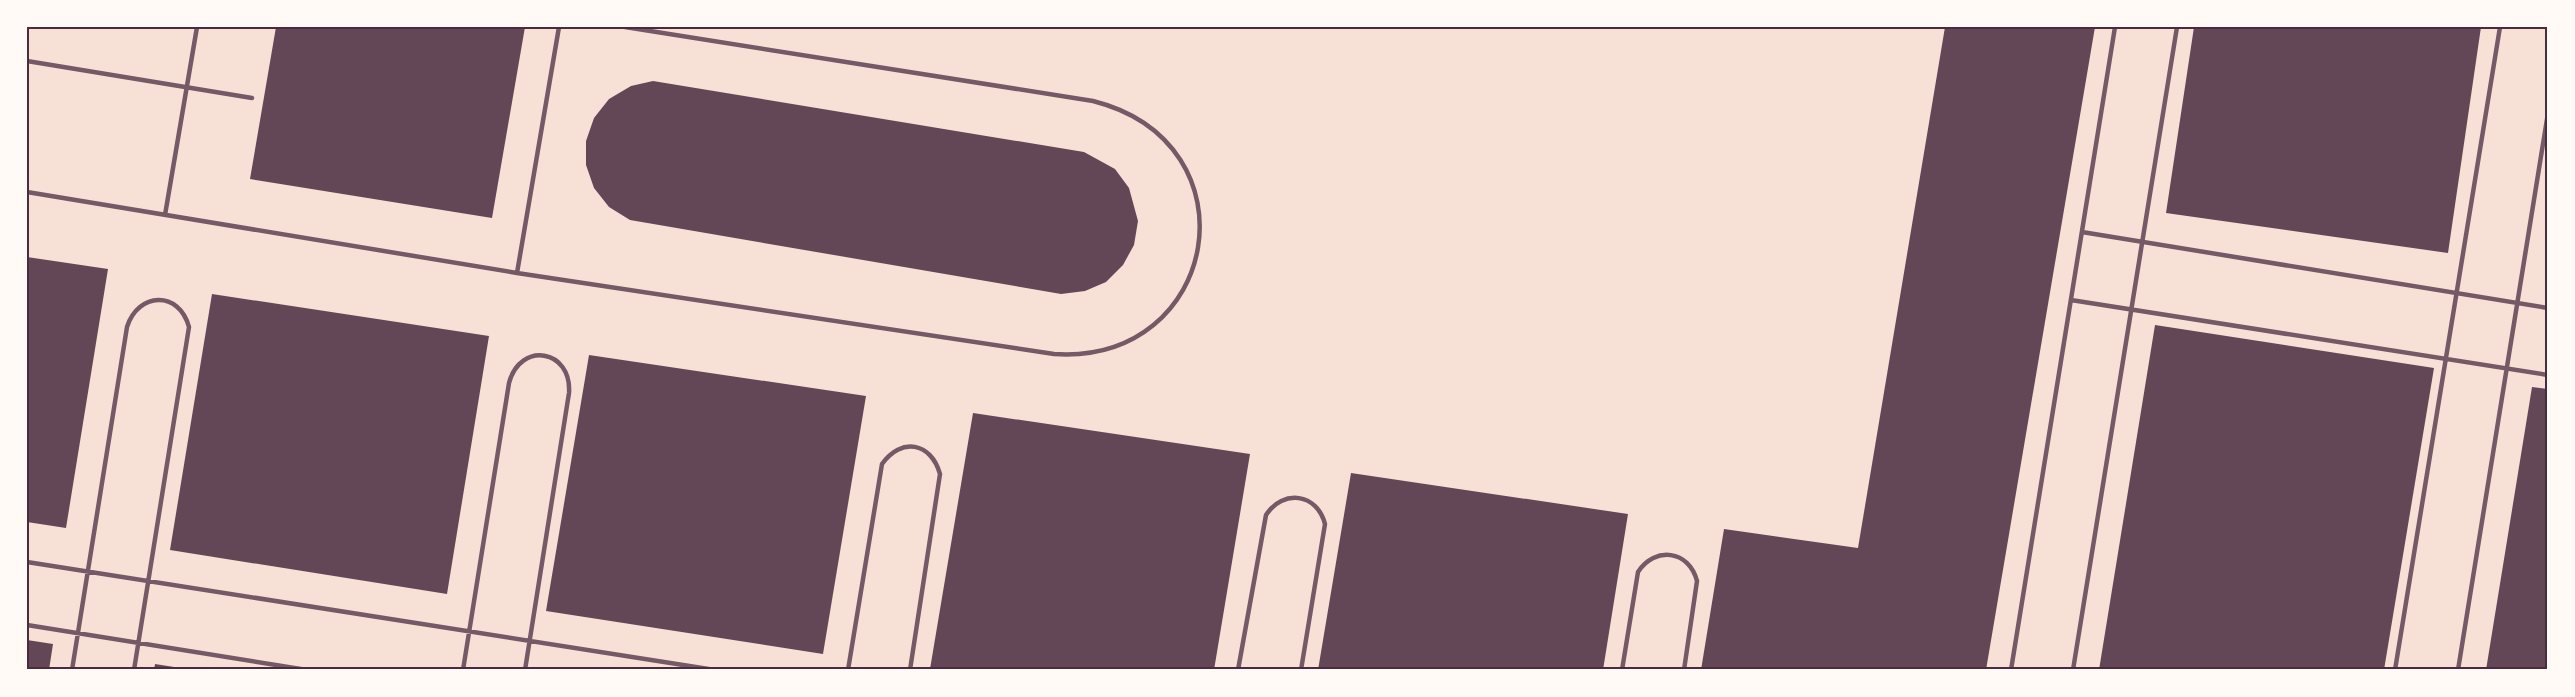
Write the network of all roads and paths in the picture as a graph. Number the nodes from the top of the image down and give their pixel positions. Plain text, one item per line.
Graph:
1 (197, 27) edge
2 (559, 27) edge
3 (625, 27) edge
4 (2115, 27) edge
5 (2177, 27) edge
6 (2500, 27) edge
7 (27, 61) edge
8 (187, 87) junction
9 (252, 98) dead end
10 (2548, 113) edge
11 (27, 192) edge
12 (165, 215) junction
13 (2082, 232) junction
14 (2142, 242) junction
15 (517, 273) junction
16 (2457, 293) junction
17 (2071, 300) junction
18 (2517, 303) junction
19 (2548, 308) edge
20 (2131, 310) junction
21 (2446, 359) junction
22 (2507, 369) junction
23 (2548, 375) edge
24 (27, 562) edge
25 (88, 572) junction
26 (149, 581) junction
27 (27, 626) edge
28 (469, 631) junction
29 (78, 634) junction
30 (530, 641) junction
31 (139, 643) junction
32 (72, 670) edge
33 (134, 670) edge
34 (308, 670) edge
35 (463, 670) edge
36 (525, 670) edge
37 (715, 670) edge
38 (848, 670) edge
39 (910, 670) edge
40 (1238, 670) edge
41 (1301, 670) edge
42 (1622, 670) edge
43 (1684, 670) edge
44 (2011, 670) edge
45 (2073, 670) edge
46 (2396, 670) edge
47 (2458, 670) edge

1 - 8 lane
2 - 15 lane
3 - 15 lane
4 - 13 lane
5 - 14 lane
6 - 16 lane
7 - 8 lane
8 - 9 lane
8 - 12 lane
10 - 18 lane
11 - 12 lane
12 - 15 lane
13 - 14 lane
13 - 17 lane
14 - 16 lane
14 - 20 lane
16 - 18 lane
16 - 21 lane
17 - 20 lane
17 - 44 lane
18 - 19 lane
18 - 22 lane
20 - 21 lane
20 - 45 lane
21 - 22 lane
21 - 46 lane
22 - 23 lane
22 - 47 lane
24 - 25 lane
25 - 26 lane
25 - 26 lane
25 - 29 lane
26 - 28 lane
26 - 31 lane
27 - 29 lane
28 - 30 lane
28 - 30 lane
28 - 35 lane
29 - 31 lane
29 - 32 lane
30 - 36 lane
30 - 37 lane
31 - 33 lane
31 - 34 lane
38 - 39 lane
40 - 41 lane
42 - 43 lane

